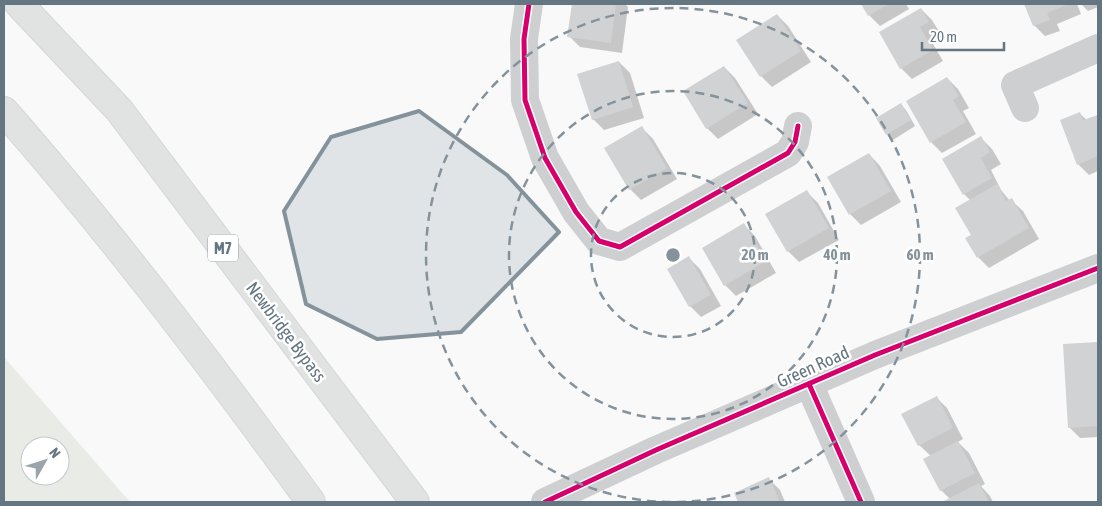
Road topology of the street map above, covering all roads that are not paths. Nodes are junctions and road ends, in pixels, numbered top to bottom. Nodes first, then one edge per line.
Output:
1 (20, 4) edge
2 (529, 4) edge
3 (1098, 48) edge
4 (1015, 86) dead end
5 (4, 112) edge
6 (798, 126) dead end
7 (1098, 268) edge
8 (809, 384) junction
9 (311, 502) edge
10 (415, 502) edge
11 (545, 502) edge
12 (861, 502) edge

1 - 10 highway, Newbridge Bypass / M7
2 - 6 street
3 - 4 street
5 - 9 highway
7 - 8 street, Green Road
8 - 11 street, Green Road
8 - 12 street

